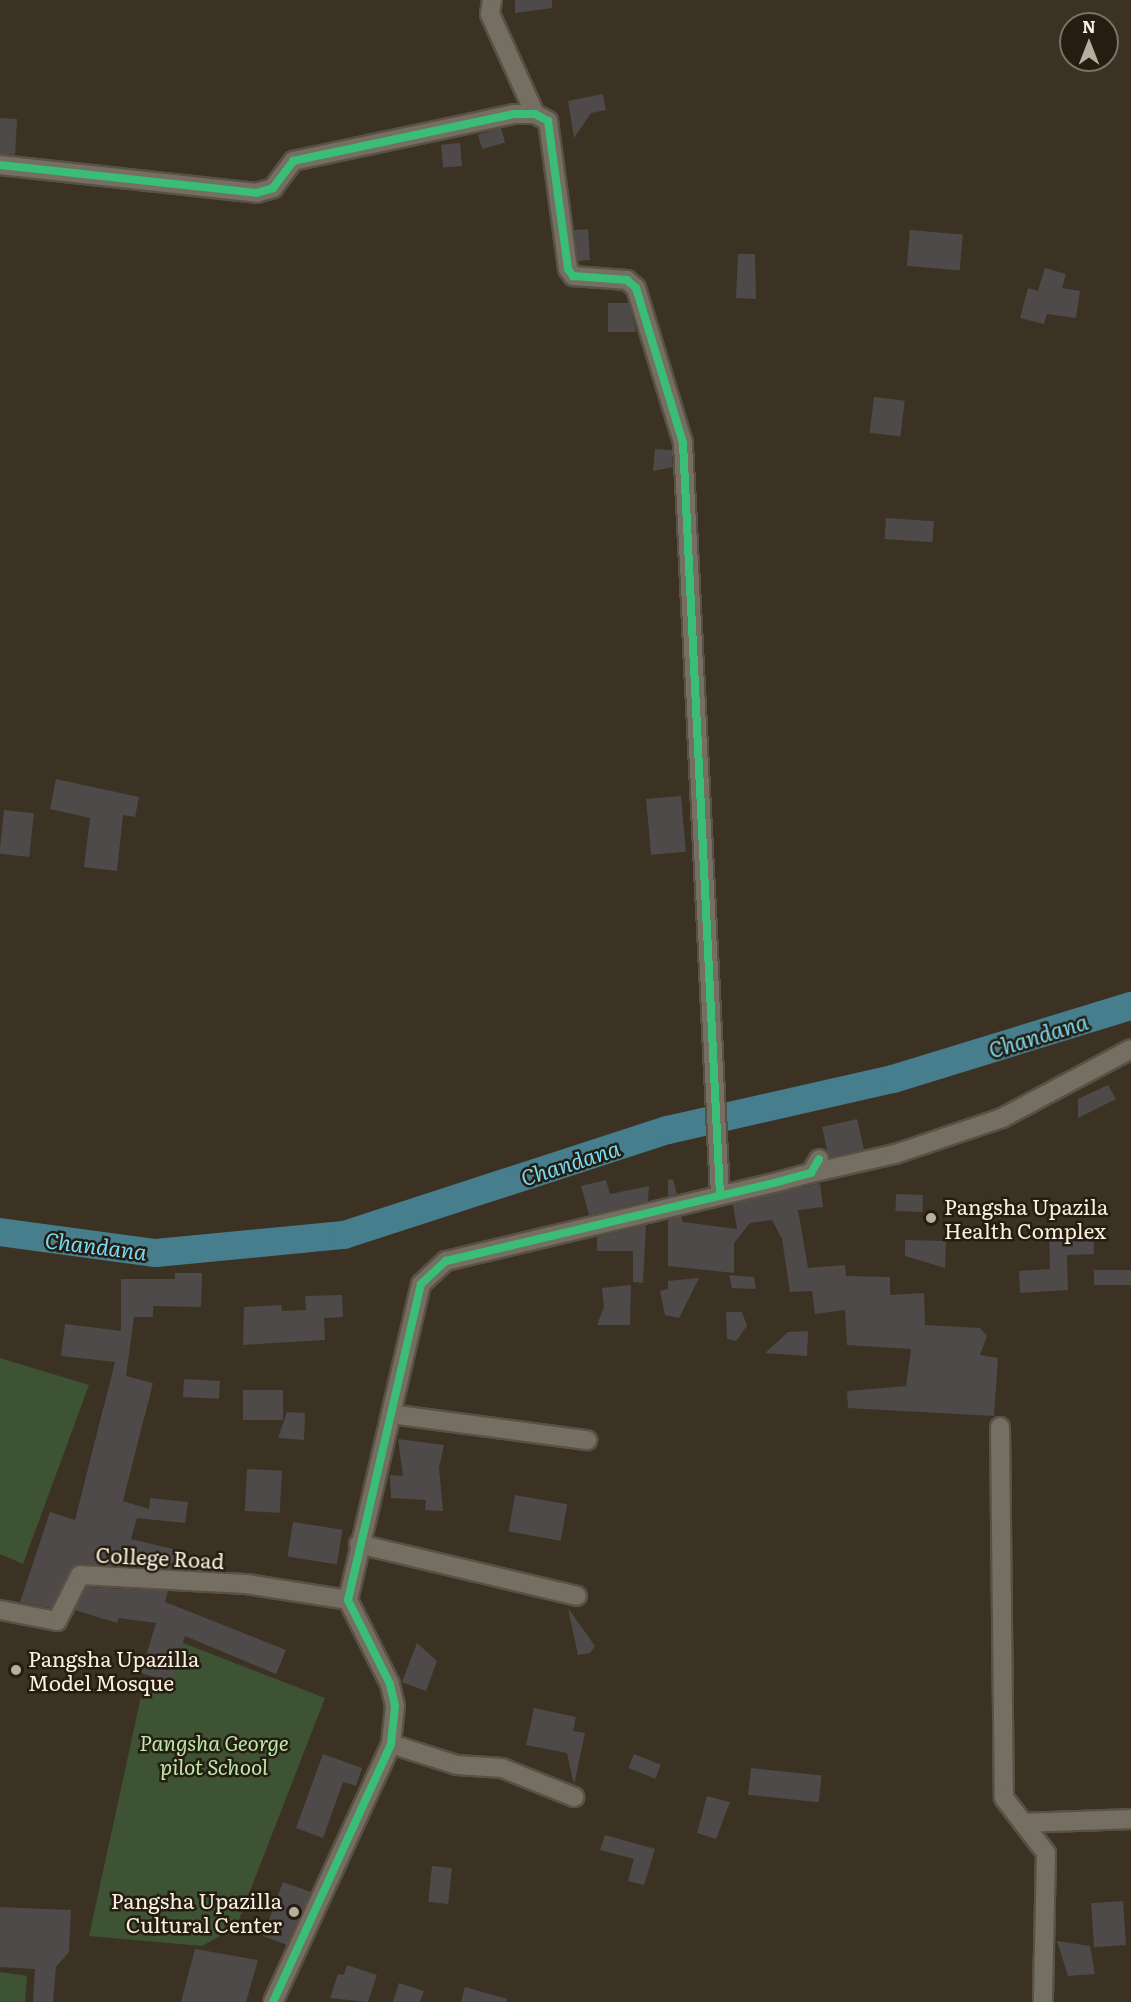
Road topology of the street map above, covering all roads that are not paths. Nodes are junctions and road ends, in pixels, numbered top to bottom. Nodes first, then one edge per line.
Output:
1 (492, 0) edge
2 (535, 114) junction
3 (0, 165) edge
4 (1131, 1049) edge
5 (720, 1185) junction
6 (391, 1414) junction
7 (1000, 1427) dead end
8 (587, 1440) dead end
9 (359, 1544) junction
10 (577, 1596) dead end
11 (348, 1600) junction
12 (0, 1610) edge
13 (391, 1744) junction
14 (574, 1797) dead end
15 (1131, 1819) edge
16 (1023, 1823) junction
17 (273, 2002) edge
18 (1043, 2002) edge

1 - 2 street
2 - 3 street
2 - 5 street
4 - 5 street
5 - 6 street
6 - 8 street
6 - 9 street
7 - 16 street
9 - 10 street
9 - 11 street
11 - 12 street, College Road
11 - 13 street
13 - 14 street
13 - 17 street
15 - 16 street
16 - 18 street

